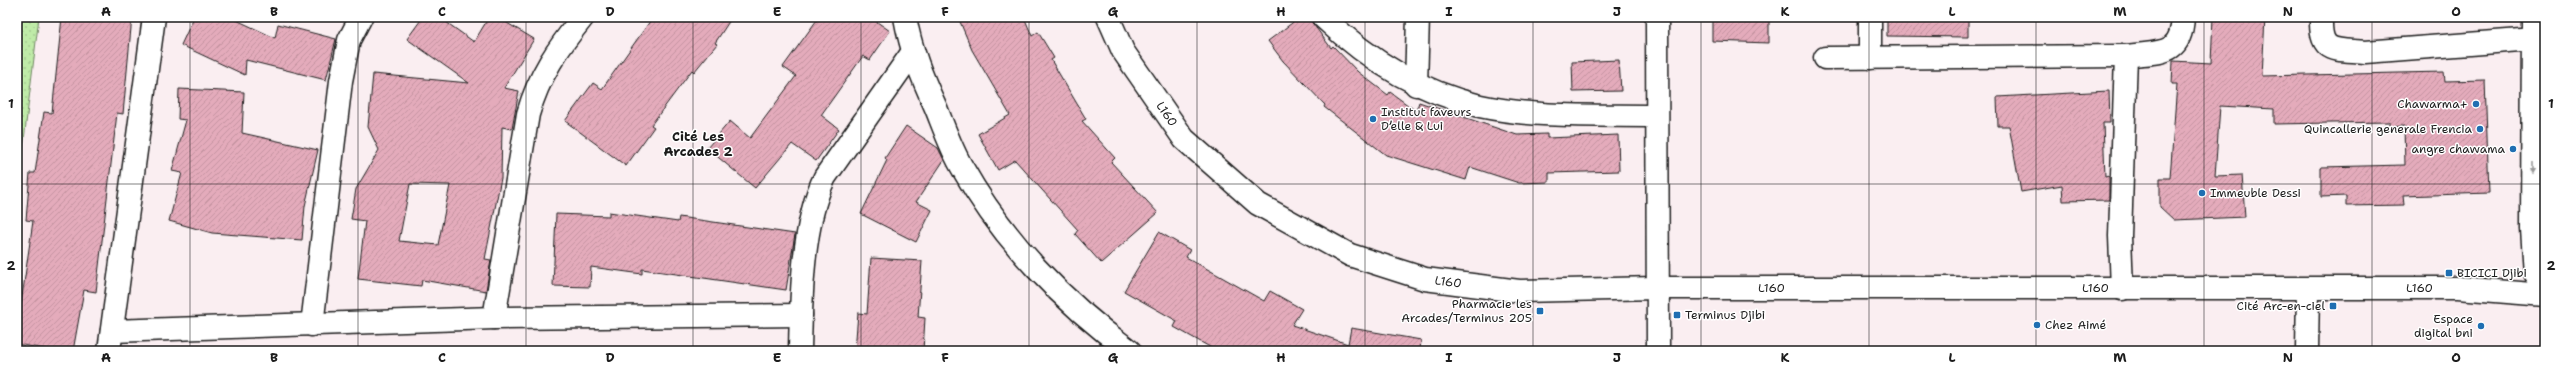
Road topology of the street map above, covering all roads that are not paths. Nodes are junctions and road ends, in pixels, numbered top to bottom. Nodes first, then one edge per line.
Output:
1 (154, 17) edge
2 (361, 17) edge
3 (583, 17) edge
4 (905, 17) edge
5 (1108, 17) edge
6 (1323, 17) edge
7 (1418, 17) edge
8 (1657, 17) edge
9 (1870, 17) edge
10 (2183, 17) edge
11 (2320, 17) edge
12 (2534, 17) edge
13 (2534, 39) junction
14 (912, 53) junction
15 (2126, 56) junction
16 (1826, 58) dead end
17 (1870, 58) junction
18 (1416, 85) junction
19 (1656, 116) junction
20 (1657, 288) junction
21 (2545, 288) edge
22 (2122, 289) junction
23 (2308, 289) junction
24 (2545, 295) edge
25 (800, 315) junction
26 (494, 318) junction
27 (312, 325) junction
28 (111, 341) edge
29 (800, 351) edge
30 (1130, 351) edge
31 (1658, 351) edge
32 (2307, 351) edge

1 - 28 street
2 - 27 street
3 - 26 street
4 - 14 street
5 - 20 street, L160
6 - 18 street
7 - 18 street
8 - 19 street
9 - 17 street
10 - 15 street
11 - 13 street
12 - 13 street
13 -> 21 street
14 - 25 street
14 - 30 street
15 - 17 street
15 - 22 street
16 - 17 street
18 - 19 street
19 - 20 street
20 - 22 street, L160
20 - 31 street
22 - 23 street, L160
23 - 24 street, L160
23 - 32 street
25 - 26 street
25 - 29 street
26 - 27 street
27 - 28 street

